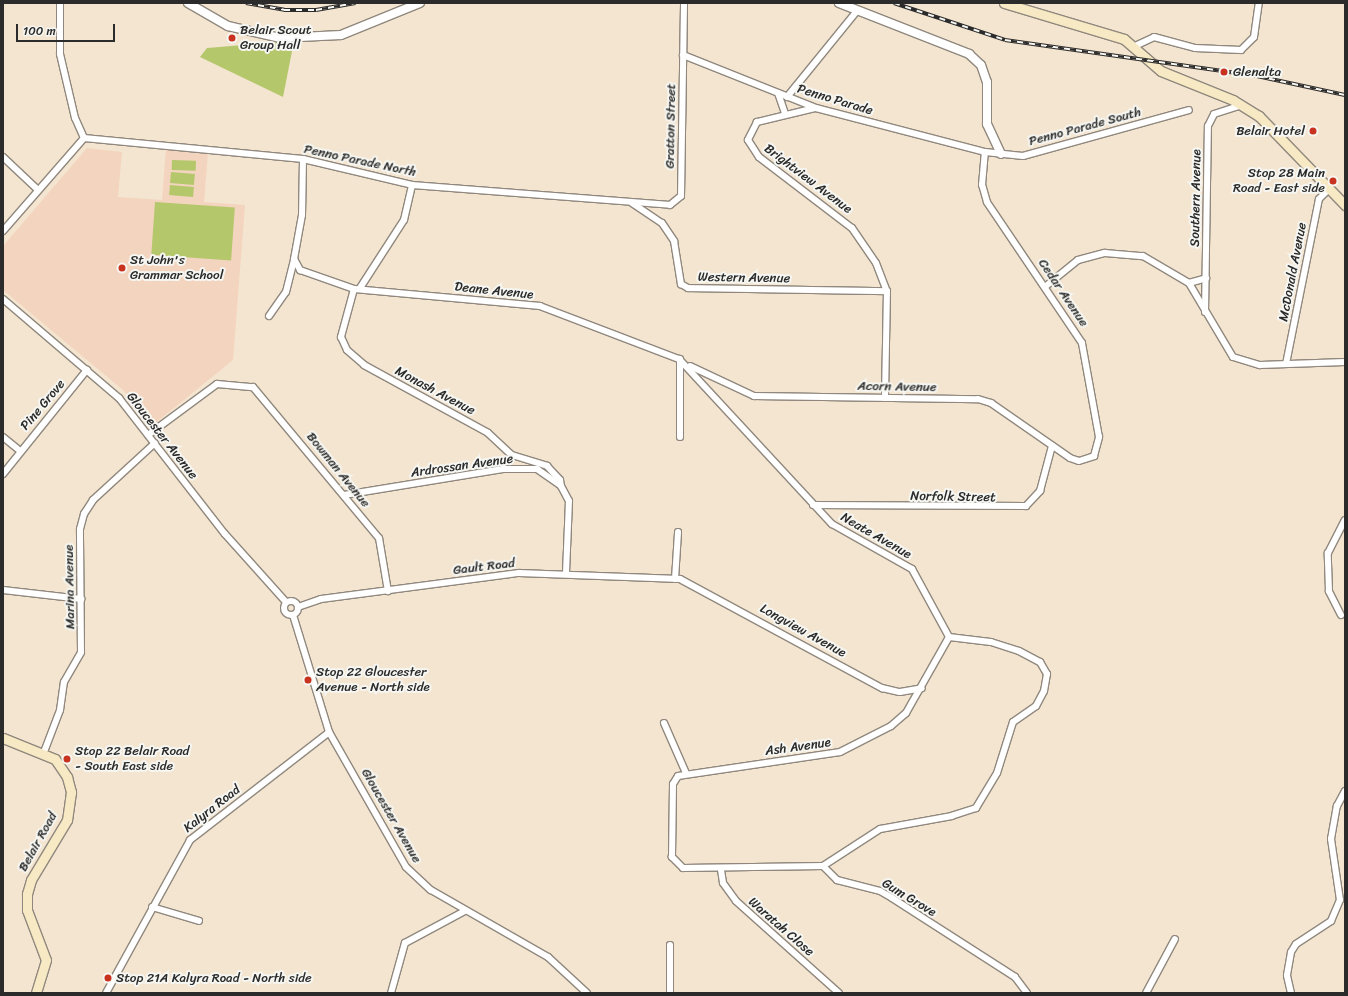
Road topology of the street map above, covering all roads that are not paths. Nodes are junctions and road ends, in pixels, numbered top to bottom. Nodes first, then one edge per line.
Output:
1 (60, 3) edge
2 (188, 3) edge
3 (420, 3) edge
4 (684, 3) edge
5 (839, 3) edge
6 (1004, 3) edge
7 (1259, 3) edge
8 (857, 11) junction
9 (1135, 46) junction
10 (683, 55) junction
11 (778, 93) junction
12 (787, 97) junction
13 (1241, 105) junction
14 (816, 108) junction
15 (1189, 110) dead end
16 (785, 114) junction
17 (84, 138) junction
18 (986, 152) junction
19 (1001, 154) junction
20 (3, 157) edge
21 (303, 159) junction
22 (412, 185) junction
23 (1329, 189) junction
24 (38, 190) junction
25 (631, 202) junction
26 (1345, 205) edge
27 (3, 231) edge
28 (294, 259) junction
29 (1206, 278) junction
30 (1189, 283) junction
31 (1046, 286) junction
32 (360, 288) junction
33 (354, 289) junction
34 (887, 291) junction
35 (3, 299) edge
36 (1205, 312) junction
37 (269, 316) dead end
38 (680, 359) junction
39 (1345, 362) edge
40 (686, 364) junction
41 (1286, 364) junction
42 (87, 370) junction
43 (885, 398) junction
44 (148, 435) junction
45 (3, 437) edge
46 (680, 437) dead end
47 (155, 443) junction
48 (1052, 446) junction
49 (19, 450) junction
50 (1094, 456) joint
51 (3, 474) edge
52 (561, 486) junction
53 (344, 494) junction
54 (813, 505) junction
55 (1345, 520) edge
56 (678, 532) dead end
57 (566, 574) junction
58 (675, 579) junction
59 (3, 590) edge
60 (388, 591) junction
61 (81, 599) junction
62 (286, 602) junction
63 (298, 607) junction
64 (293, 615) junction
65 (1341, 615) dead end
66 (950, 637) junction
67 (922, 688) junction
68 (664, 723) dead end
69 (329, 732) junction
70 (3, 738) edge
71 (44, 752) junction
72 (686, 772) junction
73 (1345, 791) edge
74 (822, 866) junction
75 (721, 870) junction
76 (152, 907) junction
77 (465, 911) junction
78 (199, 921) dead end
79 (1175, 939) dead end
80 (670, 945) dead end
81 (36, 993) edge
82 (106, 993) edge
83 (391, 993) edge
84 (587, 993) edge
85 (670, 993) edge
86 (839, 993) edge
87 (1027, 993) edge
88 (1146, 993) edge
89 (1291, 993) edge

1 - 17 street
2 - 3 street
4 - 10 street, Gratton Street
5 - 8 street
6 - 9 main road
7 - 9 street
8 - 12 street
8 - 19 street
9 - 13 main road
10 - 11 street, Penno Parade
10 - 25 street, Gratton Street
11 - 12 street, Penno Parade
11 - 16 street
12 - 14 street, Penno Parade
13 - 23 main road
13 - 29 street, Southern Avenue
14 - 16 street, Brightview Avenue
14 - 18 street, Penno Parade
15 - 19 street, Penno Parade South
16 - 34 street, Brightview Avenue
17 - 21 street, Penno Parade North
17 - 24 street
18 - 19 street, Penno Parade South
18 - 31 street, Cedar Avenue
20 - 24 street
21 - 22 street, Penno Parade North
21 - 28 street
22 - 25 street, Penno Parade North
22 - 32 street
23 - 26 main road
23 - 41 street, McDonald Avenue
24 - 27 street
25 - 34 street, Western Avenue
28 - 33 street, Deane Avenue
28 - 37 street
29 - 30 street
29 - 36 street, Southern Avenue
30 - 31 street
30 - 36 street
31 - 50 street, Cedar Avenue
32 - 33 street, Deane Avenue
32 - 38 street, Deane Avenue
33 - 52 street, Monash Avenue
34 - 43 street, Brightview Avenue
35 - 42 street, Gloucester Avenue
36 - 41 street
38 - 40 street, Neate Avenue
38 - 46 street
39 - 41 street
40 - 43 street, Acorn Avenue
40 - 54 street, Neate Avenue
42 - 44 street, Gloucester Avenue
42 - 49 street, Pine Grove
43 - 48 street, Acorn Avenue
44 - 47 street, Gloucester Avenue
44 - 53 street, Bowman Avenue
45 - 49 street
47 - 61 street, Marina Avenue
47 - 62 street, Gloucester Avenue
48 - 50 street, Acorn Avenue
48 - 54 street, Norfolk Street
49 - 51 street, Pine Grove
52 - 53 street, Ardrossan Avenue
52 - 57 street
53 - 60 street, Bowman Avenue
54 - 66 street, Neate Avenue
55 - 65 street
56 - 58 street
57 - 58 street, Gault Road
57 - 60 street, Gault Road
58 - 67 street, Longview Avenue
59 - 61 street
60 - 63 street, Gault Road
61 - 71 street, Marina Avenue
62 - 63 street
62 - 64 street, Gloucester Avenue
63 - 64 street
64 - 69 street, Gloucester Avenue
66 - 67 street, Ash Avenue
66 - 74 street
67 - 72 street, Ash Avenue
68 - 72 street
69 - 76 street, Kalyra Road
69 - 77 street, Gloucester Avenue
70 - 71 main road, Belair Road
71 - 81 main road, Belair Road
72 - 75 street
73 - 89 street
74 - 75 street
74 - 87 street, Gum Grove
75 - 86 street, Waratah Close
76 - 78 street
76 - 82 street, Kalyra Road
77 - 83 street
77 - 84 street, Gloucester Avenue
79 - 88 street
80 - 85 street

